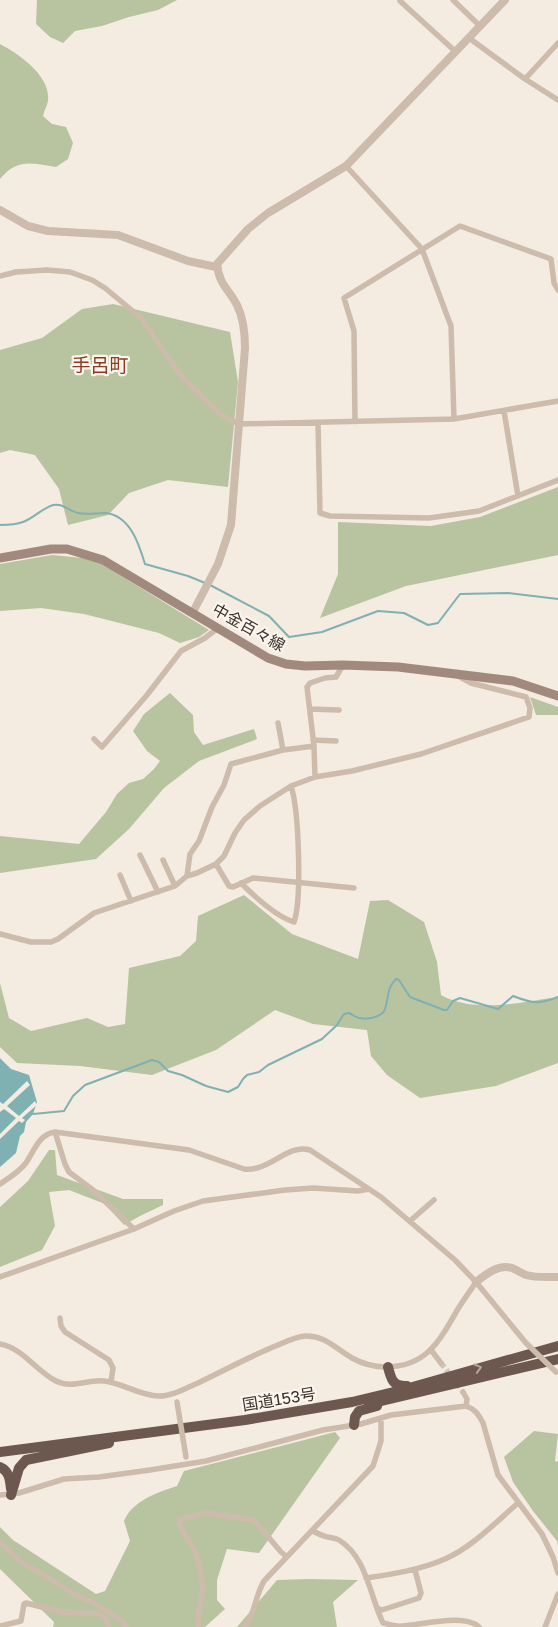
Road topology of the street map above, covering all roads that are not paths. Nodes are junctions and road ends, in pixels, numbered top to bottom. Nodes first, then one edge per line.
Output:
1 (401, 0) edge
2 (453, 0) edge
3 (505, 0) edge
4 (480, 26) junction
5 (469, 38) junction
6 (558, 43) edge
7 (551, 51) junction
8 (456, 52) junction
9 (558, 55) edge
10 (525, 79) junction
11 (558, 100) edge
12 (346, 166) junction
13 (0, 210) edge
14 (422, 249) junction
15 (217, 264) junction
16 (0, 276) edge
17 (558, 290) edge
18 (558, 401) edge
19 (504, 411) junction
20 (454, 419) junction
21 (355, 422) junction
22 (318, 423) junction
23 (240, 424) junction
24 (558, 480) edge
25 (518, 496) junction
26 (0, 558) edge
27 (193, 612) junction
28 (218, 628) junction
29 (343, 665) junction
30 (454, 674) junction
31 (556, 694) edge
32 (310, 709) junction
33 (339, 710) dead end
34 (278, 724) dead end
35 (94, 739) dead end
36 (336, 741) dead end
37 (314, 743) junction
38 (283, 750) junction
39 (315, 777) junction
40 (291, 786) junction
41 (140, 855) dead end
42 (163, 860) dead end
43 (216, 864) junction
44 (120, 875) dead end
45 (187, 876) junction
46 (241, 883) junction
47 (298, 883) junction
48 (175, 886) junction
49 (354, 888) dead end
50 (158, 892) junction
51 (131, 900) junction
52 (0, 934) edge
53 (55, 1132) junction
54 (0, 1184) edge
55 (369, 1189) junction
56 (434, 1200) dead end
57 (410, 1220) junction
58 (134, 1229) junction
59 (0, 1277) edge
60 (558, 1277) edge
61 (476, 1282) junction
62 (60, 1318) dead end
63 (0, 1344) edge
64 (558, 1346) edge
65 (431, 1350) junction
66 (558, 1358) edge
67 (441, 1363) tunnel mouth
68 (388, 1367) junction
69 (557, 1374) edge
70 (447, 1377) junction
71 (111, 1382) junction
72 (463, 1392) tunnel mouth
73 (176, 1393) junction
74 (394, 1399) junction
75 (352, 1402) junction
76 (466, 1406) junction
77 (381, 1419) junction
78 (354, 1425) junction
79 (109, 1443) junction
80 (0, 1452) edge
81 (0, 1459) edge
82 (187, 1464) junction
83 (0, 1467) edge
84 (0, 1495) edge
85 (11, 1495) junction
86 (518, 1504) junction
87 (313, 1531) junction
88 (0, 1542) edge
89 (287, 1557) junction
90 (414, 1570) junction
91 (558, 1573) edge
92 (366, 1578) junction
93 (558, 1594) edge
94 (376, 1608) junction
95 (0, 1626) edge
96 (109, 1627) edge
97 (126, 1627) edge
98 (199, 1627) edge
99 (245, 1627) edge
100 (479, 1627) edge
101 (545, 1627) edge

1 - 8 street
2 - 4 street
3 - 4 street
4 - 5 street
5 - 8 street
5 - 10 street
6 - 7 street
7 - 9 street
7 - 10 street
8 - 12 street
10 - 11 street
12 - 14 street
12 - 15 street
13 - 15 street
14 - 17 street
14 - 20 street
14 - 21 street
15 - 23 street
16 - 23 street
18 - 19 street
19 - 20 street
19 - 25 street
20 - 21 street
21 - 22 street
22 - 23 street
22 - 25 street
23 - 27 street
24 - 25 street
26 - 27 main road, 中金百々線
27 - 28 main road, 中金百々線
28 - 29 main road, 中金百々線
28 - 35 street
29 - 30 main road, 中金百々線
29 - 32 street
30 - 31 main road, 中金百々線
30 - 39 street
32 - 33 street
32 - 37 street
34 - 38 street
36 - 37 street
37 - 38 street
37 - 39 street
38 - 45 street
39 - 40 street
40 - 43 street
40 - 47 street
41 - 50 street
42 - 48 street
43 - 45 street
43 - 46 street
44 - 51 street
45 - 48 street
46 - 47 street
46 - 47 street
47 - 49 street
48 - 50 street
50 - 51 street
51 - 52 street
53 - 54 street
53 - 55 street
53 - 58 street
55 - 57 street
55 - 58 street
56 - 57 street
57 - 61 street
58 - 59 street
60 - 61 street
61 - 65 street
61 - 69 street, bridge
62 - 71 street
63 - 71 street
70 -> 64 highway, 国道153号
65 - 67 street
65 - 68 street
66 - 74 highway, 国道153号
68 - 70 highway
68 - 73 street
68 - 75 highway
70 - 75 highway, 国道153号
71 - 73 street
72 - 76 street
73 - 82 street, bridge
74 - 78 highway
74 - 79 highway, 国道153号
75 - 80 highway, 国道153号
76 - 77 street
76 - 86 street
77 - 78 street
77 - 87 street
78 - 82 street
79 - 81 highway, 国道153号
79 - 85 highway
82 - 85 street
83 - 85 highway
84 - 85 street
86 - 90 street
86 - 91 street
87 - 89 street
87 - 92 street
88 - 97 street
89 - 98 street
89 - 99 street
90 - 92 street
90 - 94 street
92 - 94 street
93 - 101 street
94 - 100 street
95 - 96 street

